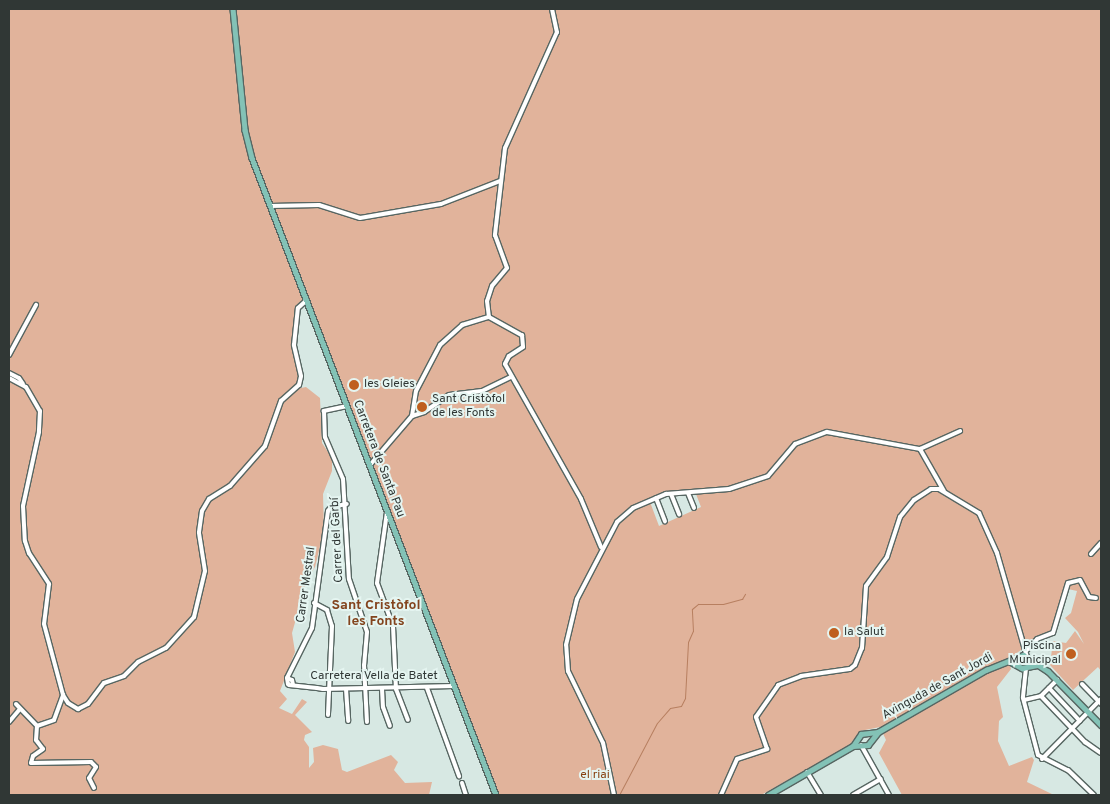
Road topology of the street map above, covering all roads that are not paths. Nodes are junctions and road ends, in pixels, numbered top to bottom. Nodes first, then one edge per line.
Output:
1 (232, 9) edge
2 (552, 9) edge
3 (500, 181) junction
4 (270, 206) junction
5 (306, 300) junction
6 (36, 305) dead end
7 (489, 317) junction
8 (9, 356) edge
9 (9, 374) edge
10 (511, 377) junction
11 (9, 378) edge
12 (23, 384) junction
13 (347, 406) junction
14 (412, 416) junction
15 (960, 431) dead end
16 (920, 449) junction
17 (370, 465) junction
18 (688, 493) junction
19 (946, 493) junction
20 (671, 494) junction
21 (656, 498) junction
22 (346, 504) junction
23 (694, 508) dead end
24 (387, 512) junction
25 (679, 514) dead end
26 (666, 521) dead end
27 (1101, 543) edge
28 (601, 549) junction
29 (1091, 554) dead end
30 (1096, 598) dead end
31 (314, 603) junction
32 (1024, 644) junction
33 (1031, 644) junction
34 (1028, 656) junction
35 (1019, 657) junction
36 (1008, 662) junction
37 (1017, 664) junction
38 (1037, 665) junction
39 (1027, 667) junction
40 (287, 678) joint
41 (1058, 680) junction
42 (1082, 684) dead end
43 (454, 686) junction
44 (427, 688) junction
45 (1049, 688) junction
46 (327, 689) junction
47 (346, 689) junction
48 (364, 689) junction
49 (382, 689) junction
50 (396, 689) junction
51 (63, 695) junction
52 (1041, 696) junction
53 (1024, 700) junction
54 (1100, 702) edge
55 (16, 704) dead end
56 (20, 709) junction
57 (1088, 713) junction
58 (328, 715) dead end
59 (408, 720) dead end
60 (348, 721) dead end
61 (1080, 721) junction
62 (9, 722) edge
63 (367, 722) dead end
64 (37, 726) junction
65 (390, 726) dead end
66 (1101, 726) edge
67 (1073, 728) junction
68 (878, 732) junction
69 (868, 734) junction
70 (870, 742) junction
71 (860, 743) junction
72 (1101, 752) edge
73 (868, 757) junction
74 (1042, 759) junction
75 (807, 772) junction
76 (459, 776) dead end
77 (881, 779) junction
78 (462, 783) dead end
79 (94, 788) dead end
80 (860, 794) edge
81 (466, 795) edge
82 (496, 795) edge
83 (614, 795) edge
84 (721, 795) edge
85 (768, 795) edge
86 (821, 795) edge
87 (853, 795) edge
88 (889, 795) edge
89 (1094, 795) edge

1 - 4 main road, Carretera de Santa Pau
2 - 3 street
3 - 4 street
3 - 7 street
4 - 5 main road, Carretera de Santa Pau
5 - 13 main road, Carretera de Santa Pau
5 - 51 street
6 - 8 street
7 - 10 street
7 - 14 street
9 - 12 street
10 - 14 street
10 - 28 street
11 - 12 street
12 - 51 street
13 - 17 main road, Carretera de Santa Pau
13 - 22 street, Carrer del Garbí
14 - 17 street
15 - 16 street
16 - 18 street
16 - 19 street
17 - 24 main road, Carretera de Santa Pau
18 - 20 street
18 - 23 street
19 - 32 street
19 - 84 street
20 - 21 street
20 - 25 street
21 - 26 street
21 - 28 street
22 - 31 street, Carrer Mestral
22 - 48 street, Carrer del Garbí
24 - 43 main road, Carretera de Santa Pau
24 - 50 street
27 - 29 street
28 - 83 street
30 - 33 street
31 - 40 street, Carrer Mestral
31 - 46 street
32 - 33 street
32 - 34 street
32 - 35 street
33 - 34 street
34 - 35 main road
34 - 38 main road
34 - 39 main road
35 - 36 main road, Avinguda de Sant Jordi
35 - 37 main road
36 - 37 main road, Avinguda de Sant Jordi
36 - 68 main road, Avinguda de Sant Jordi
37 - 39 main road, Avinguda de Sant Jordi
38 - 39 main road
38 - 41 main road
39 - 53 street
40 - 46 street, Carretera Vella de Batet
41 - 45 street
41 - 57 main road
42 - 54 street
43 - 44 street, Carretera Vella de Batet
43 - 82 main road, Carretera de Santa Pau
44 - 50 street, Carretera Vella de Batet
44 - 76 street
45 - 52 street
45 - 61 street
46 - 47 street, Carretera Vella de Batet
46 - 58 street
47 - 48 street, Carretera Vella de Batet
47 - 60 street
48 - 49 street, Carretera Vella de Batet
48 - 63 street, Carrer del Garbí
49 - 50 street, Carretera Vella de Batet
49 - 65 street
50 - 59 street
51 - 64 street
52 - 53 street
52 - 67 street
53 - 74 street
54 - 57 street
55 - 56 street
56 - 62 street
56 - 64 street
57 - 61 street
57 - 66 main road
61 - 67 street
64 - 79 street
67 - 72 street
67 - 74 street
68 - 69 main road, Avinguda de Sant Jordi
68 - 70 main road, Avinguda de Sant Jordi
69 - 70 main road
69 - 71 main road, Avinguda de Sant Jordi
70 - 71 main road
70 - 73 street
71 - 73 street
71 - 75 main road
73 - 77 street
74 - 89 street
75 - 85 main road
75 - 86 street
77 - 80 street
77 - 88 street
78 - 81 street
80 - 87 street

